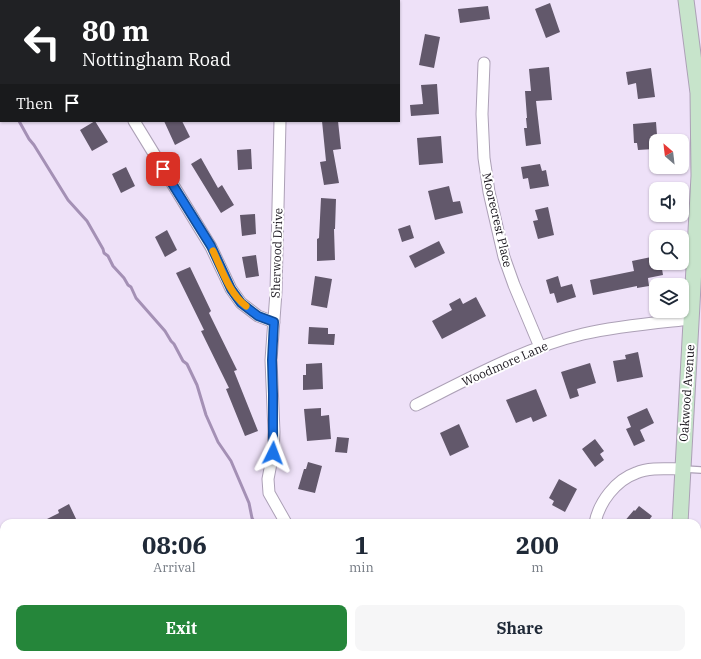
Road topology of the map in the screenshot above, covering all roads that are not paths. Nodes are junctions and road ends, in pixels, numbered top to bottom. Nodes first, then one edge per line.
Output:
1 (686, 0) edge
2 (484, 63) dead end
3 (135, 122) edge
4 (280, 122) edge
5 (694, 320) junction
6 (274, 322) junction
7 (540, 347) junction
8 (416, 405) dead end
9 (682, 469) junction
10 (701, 470) edge
11 (284, 519) edge
12 (596, 519) edge
13 (680, 519) edge

1 - 5 street, Oakwood Avenue
2 - 7 street, Moorecrest Place
3 - 6 street
4 - 6 street, Sherwood Drive
5 - 7 street, Woodmore Lane
5 - 9 street, Oakwood Avenue
6 - 11 street, Sherwood Drive
7 - 8 street, Woodmore Lane
9 - 10 lane
9 - 12 street
9 - 13 street, Oakwood Avenue

